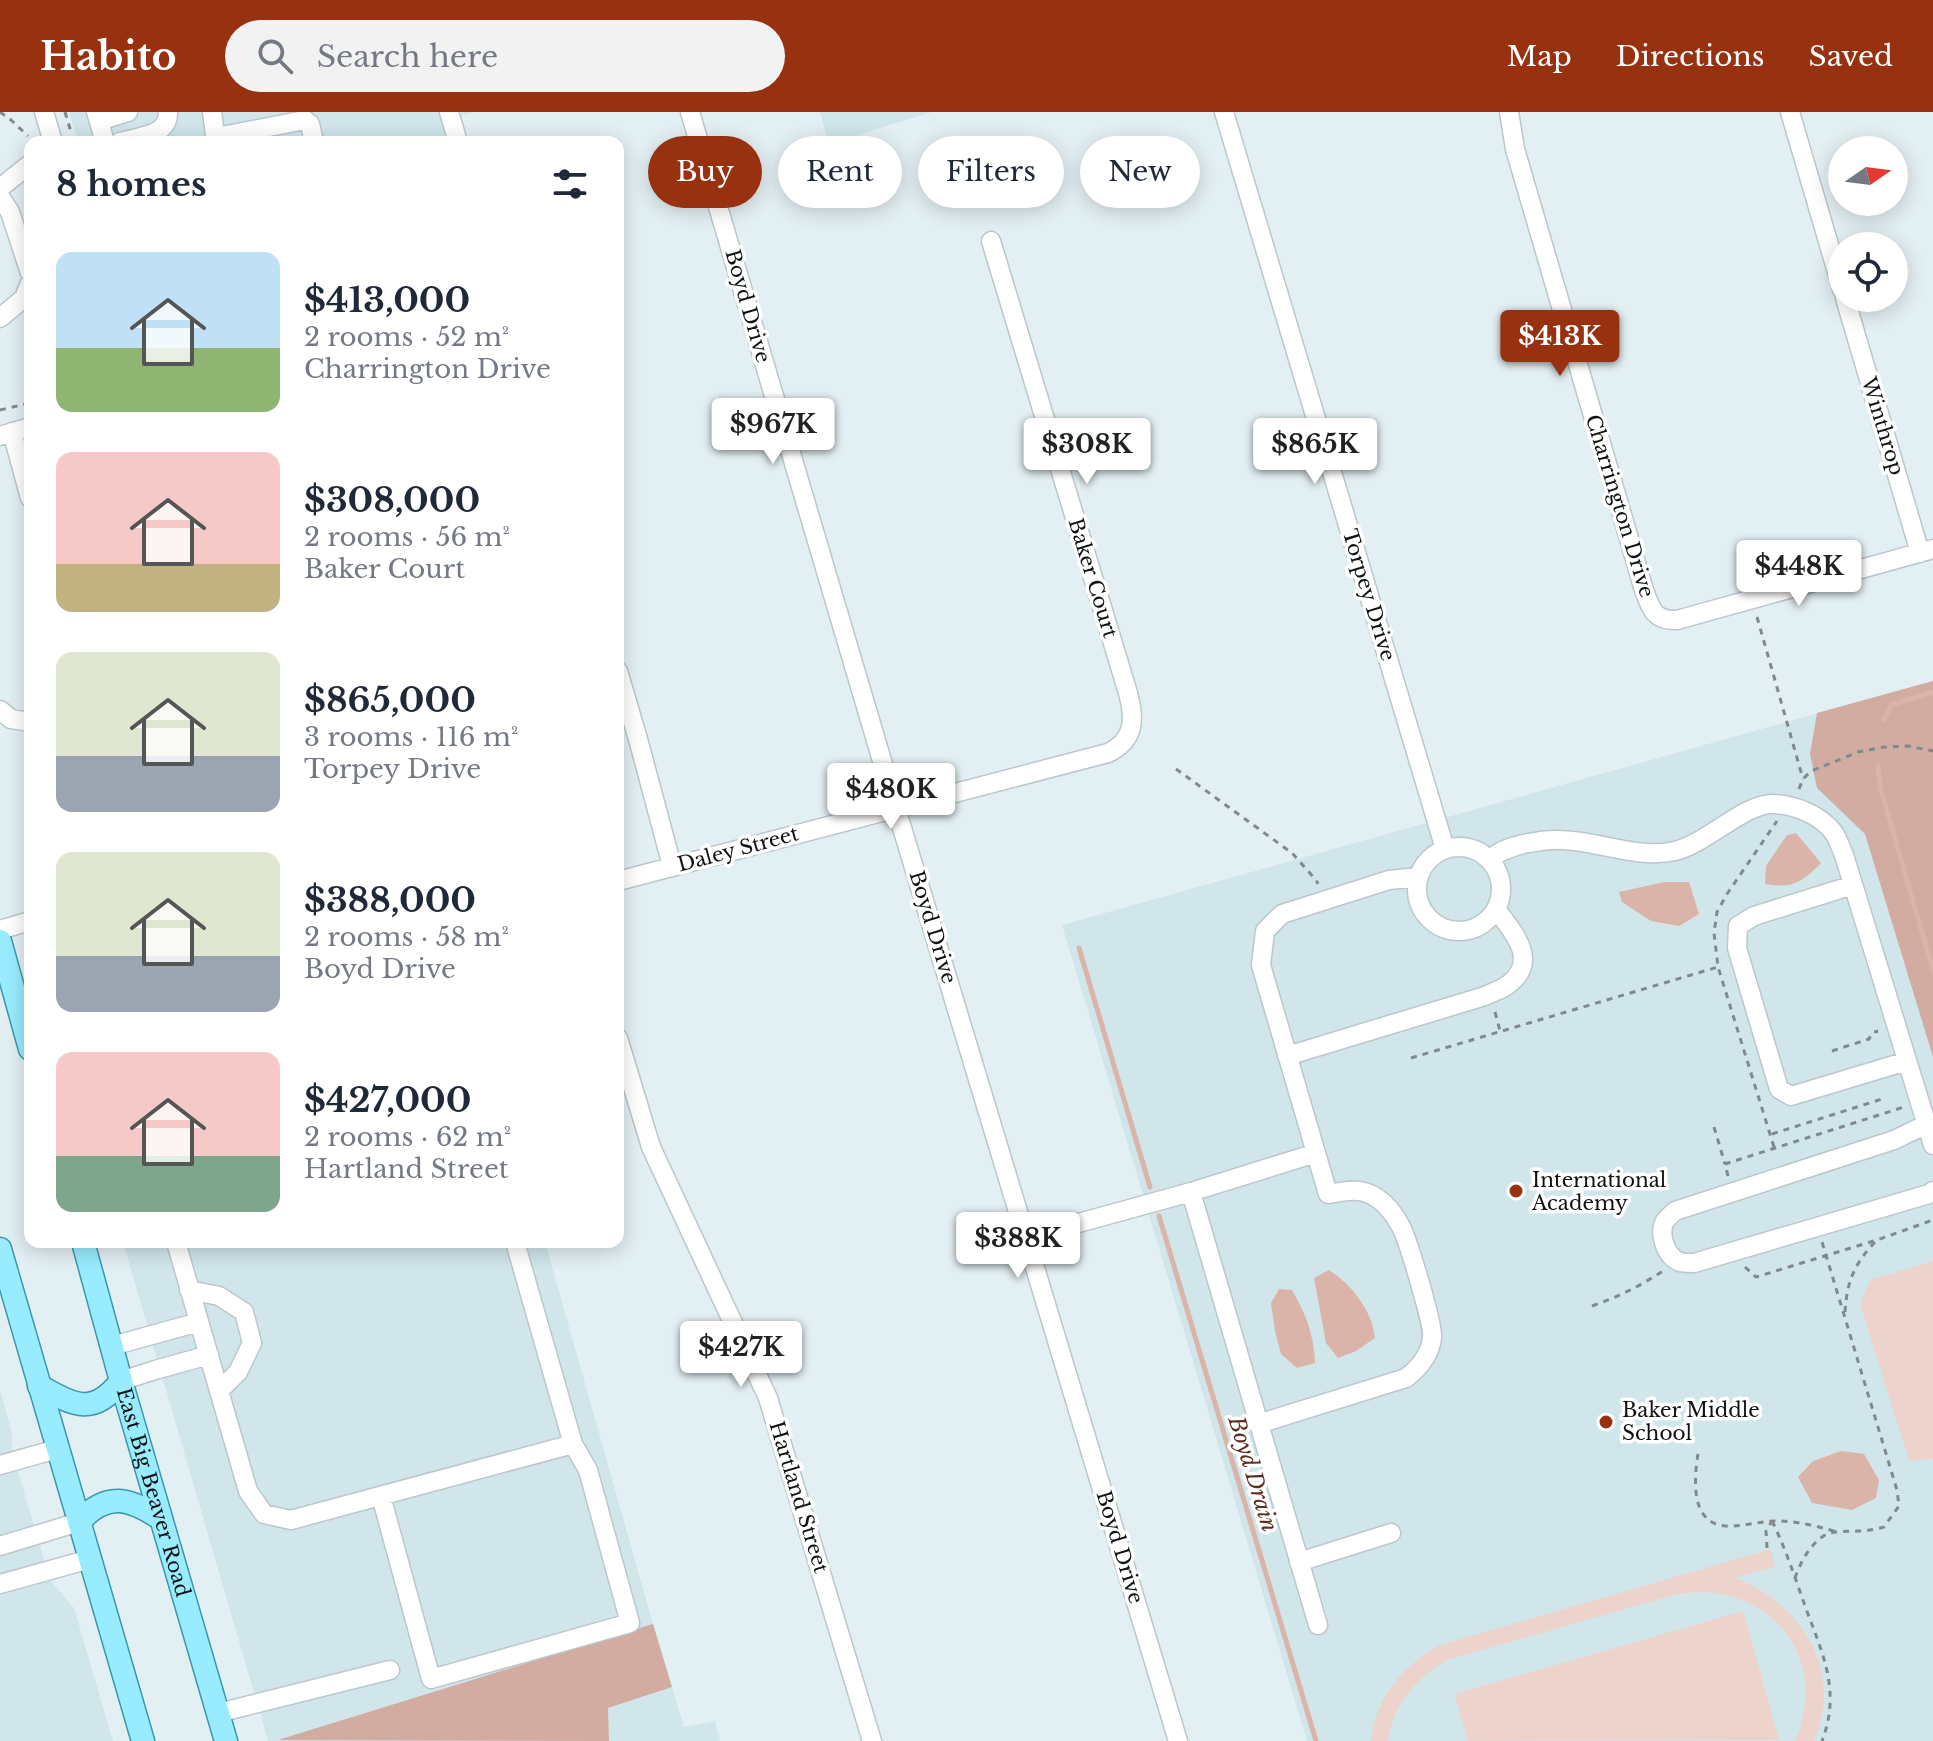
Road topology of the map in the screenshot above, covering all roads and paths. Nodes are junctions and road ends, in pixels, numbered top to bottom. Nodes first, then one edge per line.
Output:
1 (0, 112) edge
2 (44, 112) edge
3 (65, 112) edge
4 (128, 112) edge
5 (168, 112) edge
6 (212, 112) edge
7 (449, 112) edge
8 (690, 112) edge
9 (1224, 112) edge
10 (1509, 112) edge
11 (1790, 112) edge
12 (98, 116) edge
13 (71, 132) dead end
14 (28, 136) dead end
15 (51, 136) edge
16 (103, 136) edge
17 (141, 136) edge
18 (215, 136) edge
19 (234, 136) edge
20 (313, 136) edge
21 (452, 136) edge
22 (24, 169) edge
23 (0, 188) edge
24 (0, 196) edge
25 (991, 241) dead end
26 (1828, 241) edge
27 (24, 255) edge
28 (24, 298) edge
29 (1850, 312) edge
30 (0, 318) edge
31 (24, 404) edge
32 (0, 410) edge
33 (14, 432) edge
34 (24, 473) edge
35 (1927, 551) edge
36 (1756, 610) dead end
37 (624, 691) edge
38 (0, 710) edge
39 (24, 721) edge
40 (1129, 732) joint
41 (1933, 751) edge
42 (1176, 769) dead end
43 (896, 808) junction
44 (1445, 849) junction
45 (1489, 860) junction
46 (672, 866) junction
47 (1418, 877) junction
48 (624, 879) edge
49 (1853, 885) junction
50 (1323, 900) junction
51 (1496, 909) junction
52 (24, 923) edge
53 (0, 930) edge
54 (0, 941) edge
55 (1718, 967) dead end
56 (24, 1027) edge
57 (1885, 1029) dead end
58 (1832, 1051) dead end
59 (1287, 1056) junction
60 (624, 1058) edge
61 (1411, 1058) dead end
62 (1907, 1061) junction
63 (1882, 1099) dead end
64 (1908, 1106) dead end
65 (1927, 1124) junction
66 (1714, 1127) dead end
67 (1770, 1135) dead end
68 (1933, 1145) edge
69 (1316, 1153) junction
70 (1725, 1164) junction
71 (1729, 1180) dead end
72 (1933, 1191) edge
73 (1191, 1192) junction
74 (1933, 1220) edge
75 (1817, 1227) junction
76 (1877, 1240) junction
77 (1028, 1241) junction
78 (85, 1248) edge
79 (178, 1248) edge
80 (517, 1248) edge
81 (0, 1249) edge
82 (1826, 1255) junction
83 (1742, 1264) dead end
84 (1671, 1274) dead end
85 (189, 1290) junction
86 (1592, 1306) dead end
87 (1844, 1315) junction
88 (199, 1322) junction
89 (112, 1346) junction
90 (209, 1355) junction
91 (121, 1381) junction
92 (39, 1386) junction
93 (219, 1391) junction
94 (1258, 1424) junction
95 (573, 1444) junction
96 (57, 1449) junction
97 (1698, 1454) dead end
98 (0, 1465) edge
99 (381, 1496) junction
100 (161, 1519) junction
101 (1772, 1521) junction
102 (79, 1522) junction
103 (1837, 1532) junction
104 (1391, 1533) dead end
105 (0, 1546) edge
106 (1767, 1548) dead end
107 (90, 1559) junction
108 (1299, 1562) junction
109 (1795, 1578) junction
110 (0, 1584) edge
111 (1318, 1625) dead end
112 (390, 1670) dead end
113 (218, 1713) junction
114 (143, 1741) edge
115 (226, 1741) edge
116 (872, 1741) edge
117 (1178, 1741) edge
118 (1822, 1741) edge

1 - 14 path
2 - 15 street
3 - 13 path
4 - 12 street
5 - 17 street
6 - 18 street
7 - 21 street
8 - 43 street, Boyd Drive
9 - 44 street, Torpey Drive
10 - 35 street, Charrington Drive
11 - 26 street
12 - 16 street
19 - 20 street
22 - 23 street
24 - 27 street
25 - 40 street, Baker Court
28 - 30 street
29 - 35 street, Winthrop
31 - 32 path
33 - 34 street
36 - 41 path
37 - 46 street
38 - 39 street
40 - 43 street, Daley Street
42 - 50 path
43 - 46 street, Daley Street
43 - 77 street, Boyd Drive
44 - 45 street
44 - 47 street
45 - 49 street
45 - 51 street
46 - 48 street, Daley Street
47 - 50 street
47 - 51 street
49 - 62 street
49 - 62 street
50 - 59 street
51 - 59 street
52 - 53 street
54 - 56 main road
55 - 61 path
57 - 58 path
59 - 69 street
60 - 116 street, Hartland Street
62 - 65 street
63 - 67 path
64 - 70 path
65 - 68 street
65 - 75 street
66 - 70 path
69 - 73 street
69 - 94 street
70 - 71 path
72 - 75 street
73 - 77 street
73 - 94 street
74 - 76 path
75 - 82 path
76 - 82 path
76 - 87 path
77 - 117 street, Boyd Drive
78 - 89 main road, East Big Beaver Road
79 - 85 street
80 - 95 street
81 - 92 main road
82 - 83 path
82 - 87 path
84 - 86 path
85 - 88 street
85 - 93 street
87 - 103 path
88 - 89 street
88 - 90 street
89 - 91 main road, East Big Beaver Road
90 - 91 street
90 - 93 street
91 - 92 main road
91 - 100 main road, East Big Beaver Road
92 - 96 main road
93 - 99 street
94 - 108 street
95 - 99 street
95 - 99 street
96 - 98 street
96 - 102 main road
97 - 101 path
100 - 102 main road
100 - 113 main road, East Big Beaver Road
101 - 103 path
101 - 106 path
101 - 109 path
102 - 105 street
102 - 107 main road
103 - 109 path
104 - 108 street
107 - 110 street
107 - 114 main road
108 - 111 street
109 - 118 path
112 - 113 street
113 - 115 main road, East Big Beaver Road

